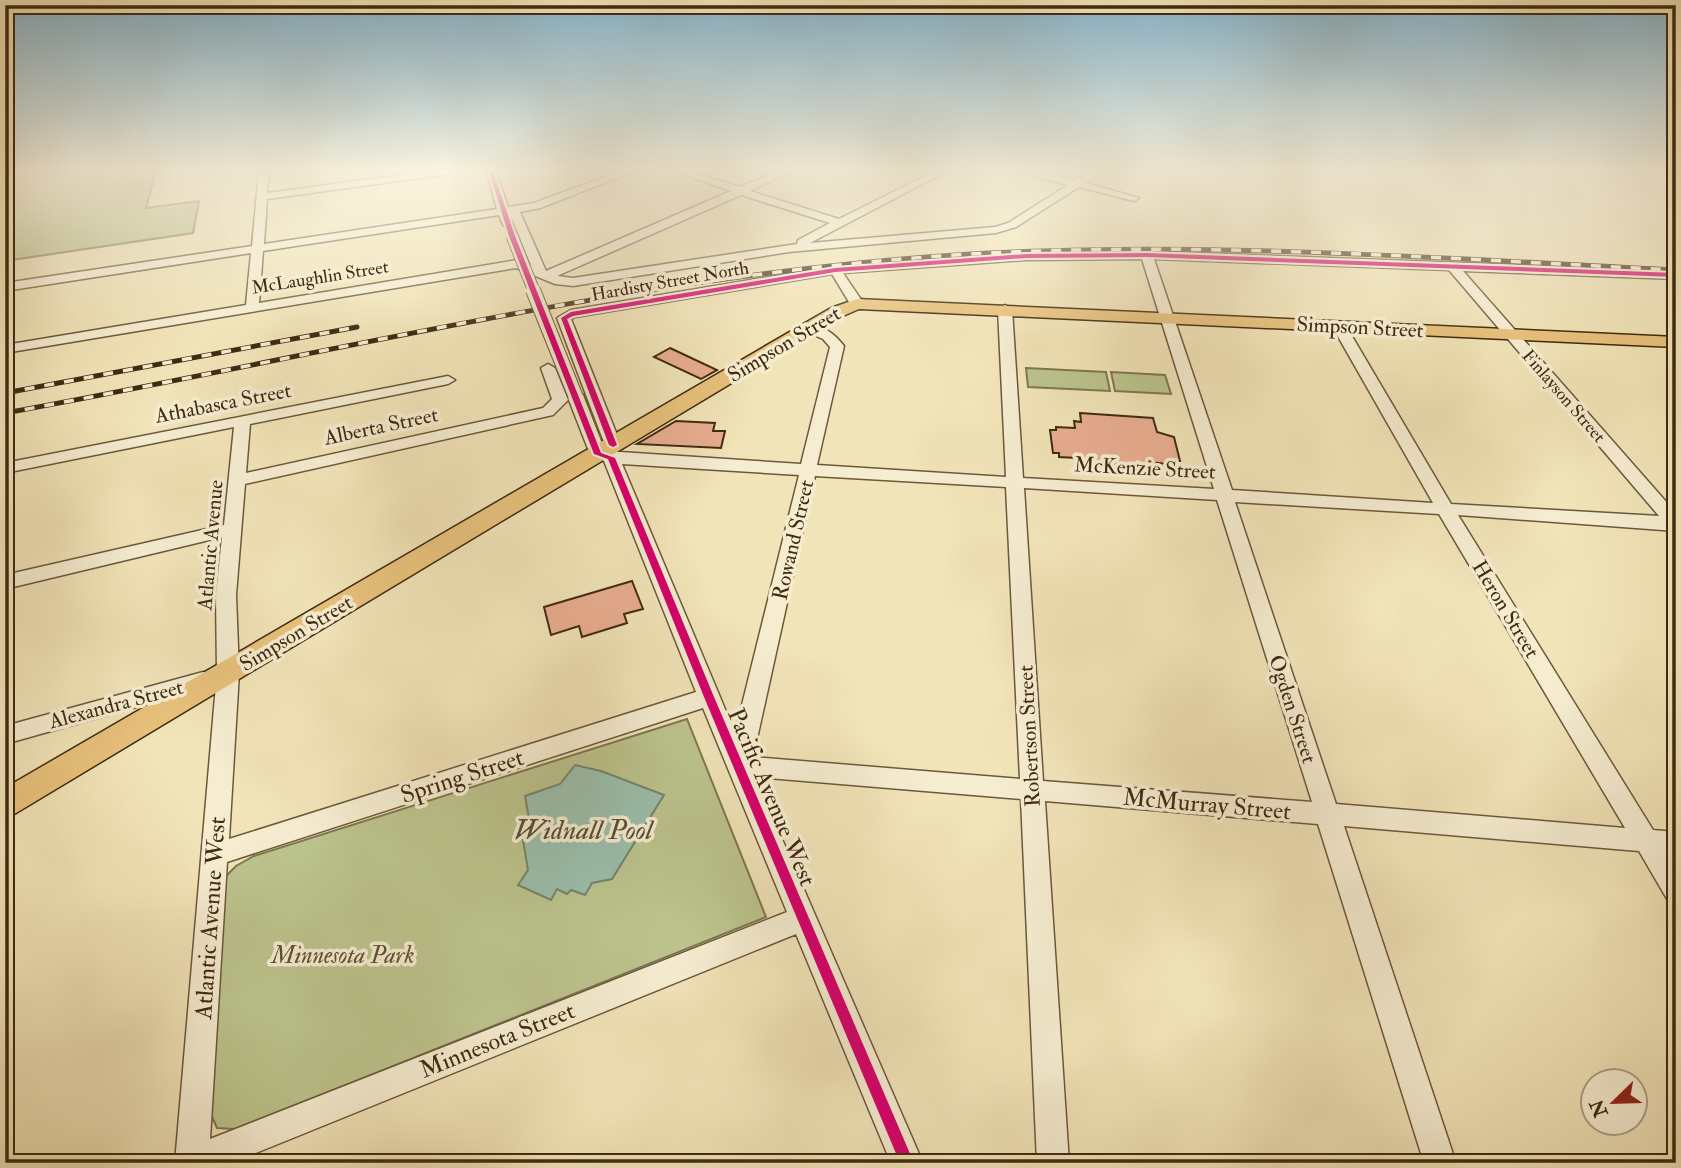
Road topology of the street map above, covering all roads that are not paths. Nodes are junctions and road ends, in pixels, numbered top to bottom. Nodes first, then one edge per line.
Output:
1 (259, 226) edge
2 (406, 226) edge
3 (510, 226) edge
4 (516, 226) edge
5 (659, 226) edge
6 (836, 226) edge
7 (1010, 226) edge
8 (257, 248) junction
9 (789, 248) junction
10 (1147, 255) junction
11 (1452, 266) junction
12 (835, 270) junction
13 (543, 275) junction
14 (1676, 275) edge
15 (5, 287) edge
16 (856, 304) junction
17 (252, 307) junction
18 (1005, 309) junction
19 (1167, 318) junction
20 (1339, 326) junction
21 (810, 328) junction
22 (1510, 334) junction
23 (1676, 342) edge
24 (5, 349) edge
25 (548, 368) dead end
26 (448, 380) dead end
27 (534, 416) joint
28 (243, 420) junction
29 (607, 453) junction
30 (5, 468) edge
31 (809, 471) junction
32 (238, 481) junction
33 (1017, 484) junction
34 (1224, 496) junction
35 (1445, 509) junction
36 (1675, 524) edge
37 (233, 529) junction
38 (5, 582) edge
39 (228, 673) junction
40 (709, 697) junction
41 (5, 735) edge
42 (739, 766) junction
43 (1032, 790) junction
44 (5, 804) edge
45 (1327, 814) junction
46 (1646, 840) junction
47 (1676, 843) edge
48 (215, 855) junction
49 (1676, 890) edge
50 (803, 918) junction
51 (192, 1162) edge
52 (907, 1163) edge
53 (1053, 1163) edge
54 (1440, 1163) edge

1 - 8 street
2 - 8 street
3 - 29 street, bridge
4 - 13 street
5 - 13 street
6 - 9 street
7 - 9 street
8 - 15 street
8 - 17 street
9 - 13 street, McLaughlin Street
10 - 11 street, Hardisty Street North
10 - 12 street, Hardisty Street North
10 - 19 street, Ogden Street
11 - 14 street, Hardisty Street North
11 - 22 street, Finlayson Street
12 - 16 street
12 - 29 street, Hardisty Street North
13 - 17 street, McLaughlin Street
16 - 18 main road, Simpson Street
16 - 21 main road, Simpson Street
17 - 24 street, McLaughlin Street
18 - 19 main road, Simpson Street
18 - 33 street, Robertson Street
19 - 20 main road, Simpson Street
19 - 34 street, Ogden Street
20 - 22 main road, Simpson Street
20 - 35 street, Heron Street
21 - 29 main road, Simpson Street
21 - 31 street, Rowand Street
22 - 23 main road, Simpson Street
22 - 36 street, Finlayson Street
25 - 27 street
26 - 28 street, Athabasca Street
27 - 32 street, Alberta Street
28 - 30 street, Athabasca Street
28 - 32 street, Atlantic Avenue
29 - 31 street, McKenzie Street
29 - 39 main road, Simpson Street
29 - 40 street, Pacific Avenue West
31 - 33 street, McKenzie Street
31 - 42 street, Rowand Street
32 - 37 street, Atlantic Avenue
33 - 34 street, McKenzie Street
33 - 43 street, Robertson Street
34 - 35 street, McKenzie Street
34 - 45 street, Ogden Street
35 - 36 street, McKenzie Street
35 - 46 street, Heron Street
37 - 38 street
37 - 39 street, Atlantic Avenue
39 - 41 street, Alexandra Street
39 - 44 main road, Simpson Street
39 - 48 street, Atlantic Avenue West
40 - 42 street, Pacific Avenue West
40 - 48 street, Spring Street
42 - 43 street, McMurray Street
42 - 50 street, Pacific Avenue West
43 - 45 street, McMurray Street
43 - 53 street, Robertson Street
45 - 46 street, McMurray Street
45 - 54 street, Ogden Street
46 - 47 street, McMurray Street
46 - 49 street, Heron Street
48 - 51 street, Atlantic Avenue West
50 - 51 street, Minnesota Street
50 - 52 street, Pacific Avenue West

